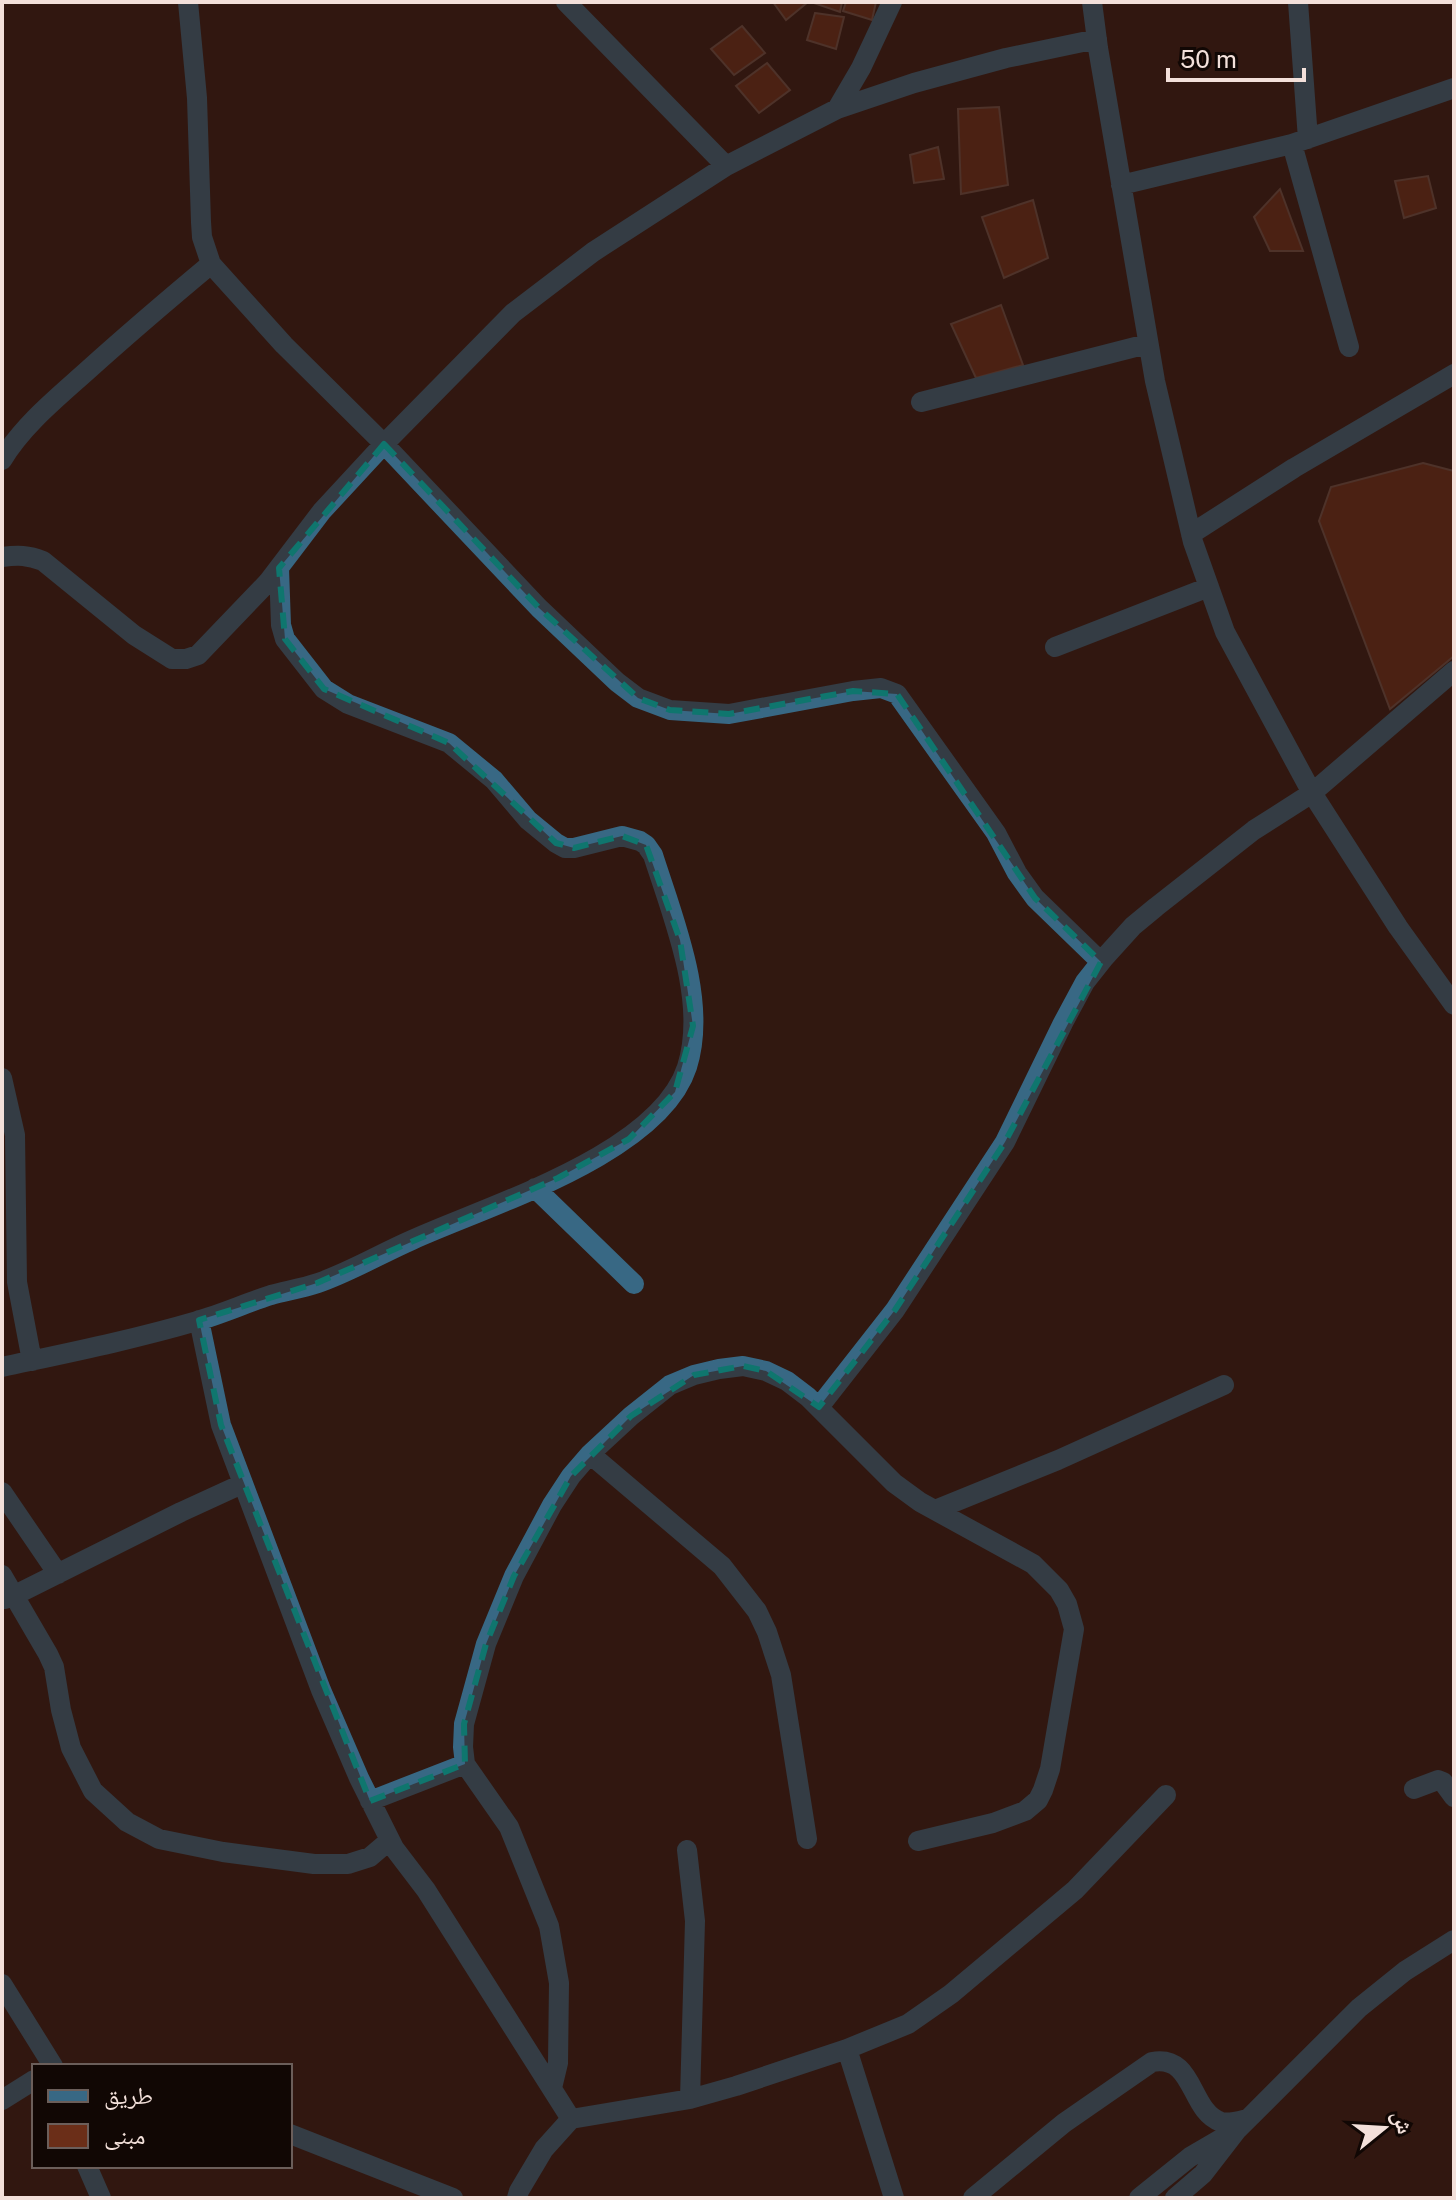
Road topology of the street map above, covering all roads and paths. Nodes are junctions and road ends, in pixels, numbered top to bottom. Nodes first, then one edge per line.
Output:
1 (188, 2) edge
2 (566, 2) edge
3 (892, 2) edge
4 (1092, 2) edge
5 (1298, 2) edge
6 (1097, 39) junction
7 (1454, 88) edge
8 (837, 109) junction
9 (1300, 141) junction
10 (726, 166) junction
11 (1121, 185) junction
12 (211, 264) junction
13 (1147, 344) junction
14 (1349, 347) dead end
15 (1454, 374) edge
16 (921, 402) dead end
17 (384, 444) junction
18 (2, 460) edge
19 (1191, 534) junction
20 (2, 557) edge
21 (279, 568) junction
22 (1209, 587) junction
23 (1055, 647) dead end
24 (1454, 671) edge
25 (1312, 793) junction
26 (1101, 962) junction
27 (1454, 1005) edge
28 (2, 1078) edge
29 (535, 1188) junction
30 (634, 1284) dead end
31 (199, 1320) junction
32 (32, 1361) junction
33 (2, 1367) edge
34 (1224, 1385) dead end
35 (819, 1407) junction
36 (590, 1454) junction
37 (242, 1484) junction
38 (2, 1492) edge
39 (935, 1510) junction
40 (58, 1574) junction
41 (2, 1575) edge
42 (9, 1597) edge
43 (465, 1764) junction
44 (1414, 1789) dead end
45 (1166, 1795) dead end
46 (1454, 1797) edge
47 (370, 1801) junction
48 (807, 1839) dead end
49 (390, 1840) junction
50 (918, 1841) dead end
51 (687, 1850) dead end
52 (1454, 1940) edge
53 (2, 1984) edge
54 (847, 2049) junction
55 (52, 2064) edge
56 (32, 2081) edge
57 (552, 2088) junction
58 (690, 2099) junction
59 (2, 2100) edge
60 (571, 2119) junction
61 (1242, 2125) junction
62 (292, 2135) edge
63 (88, 2168) edge
64 (101, 2198) edge
65 (453, 2198) edge
66 (517, 2198) edge
67 (894, 2198) edge
68 (973, 2198) edge
69 (1139, 2198) edge
70 (1175, 2198) edge

1 - 12 street
2 - 10 street
3 - 8 street
4 - 6 street
5 - 9 street
6 - 8 street
6 - 11 street
7 - 9 street
8 - 10 street
9 - 11 street
9 - 14 street
10 - 17 street
11 - 13 street
12 - 17 street
12 - 18 street
13 - 16 street
13 - 19 street
15 - 19 street
17 - 21 street
17 - 26 street
19 - 22 street
20 - 21 street
21 - 29 street
22 - 23 street
22 - 25 street
24 - 25 street
25 - 26 street
25 - 27 street
26 - 35 street
28 - 32 street
29 - 30 street
29 - 31 street
31 - 32 street
31 - 37 street
32 - 33 street
34 - 39 street
35 - 36 street
35 - 39 street
36 - 43 street
36 - 48 street
37 - 40 street
37 - 47 street
38 - 40 street
39 - 50 street
40 - 42 street
41 - 42 street
42 - 49 street
43 - 47 street
43 - 57 street
44 - 46 street
45 - 54 street
47 - 49 street
49 - 57 street
51 - 58 street
52 - 61 street
53 - 55 street
54 - 58 street
54 - 67 street
56 - 59 street
57 - 60 street
58 - 60 street
60 - 66 street
61 - 68 street
61 - 69 street
61 - 70 street
62 - 65 street
63 - 64 street

